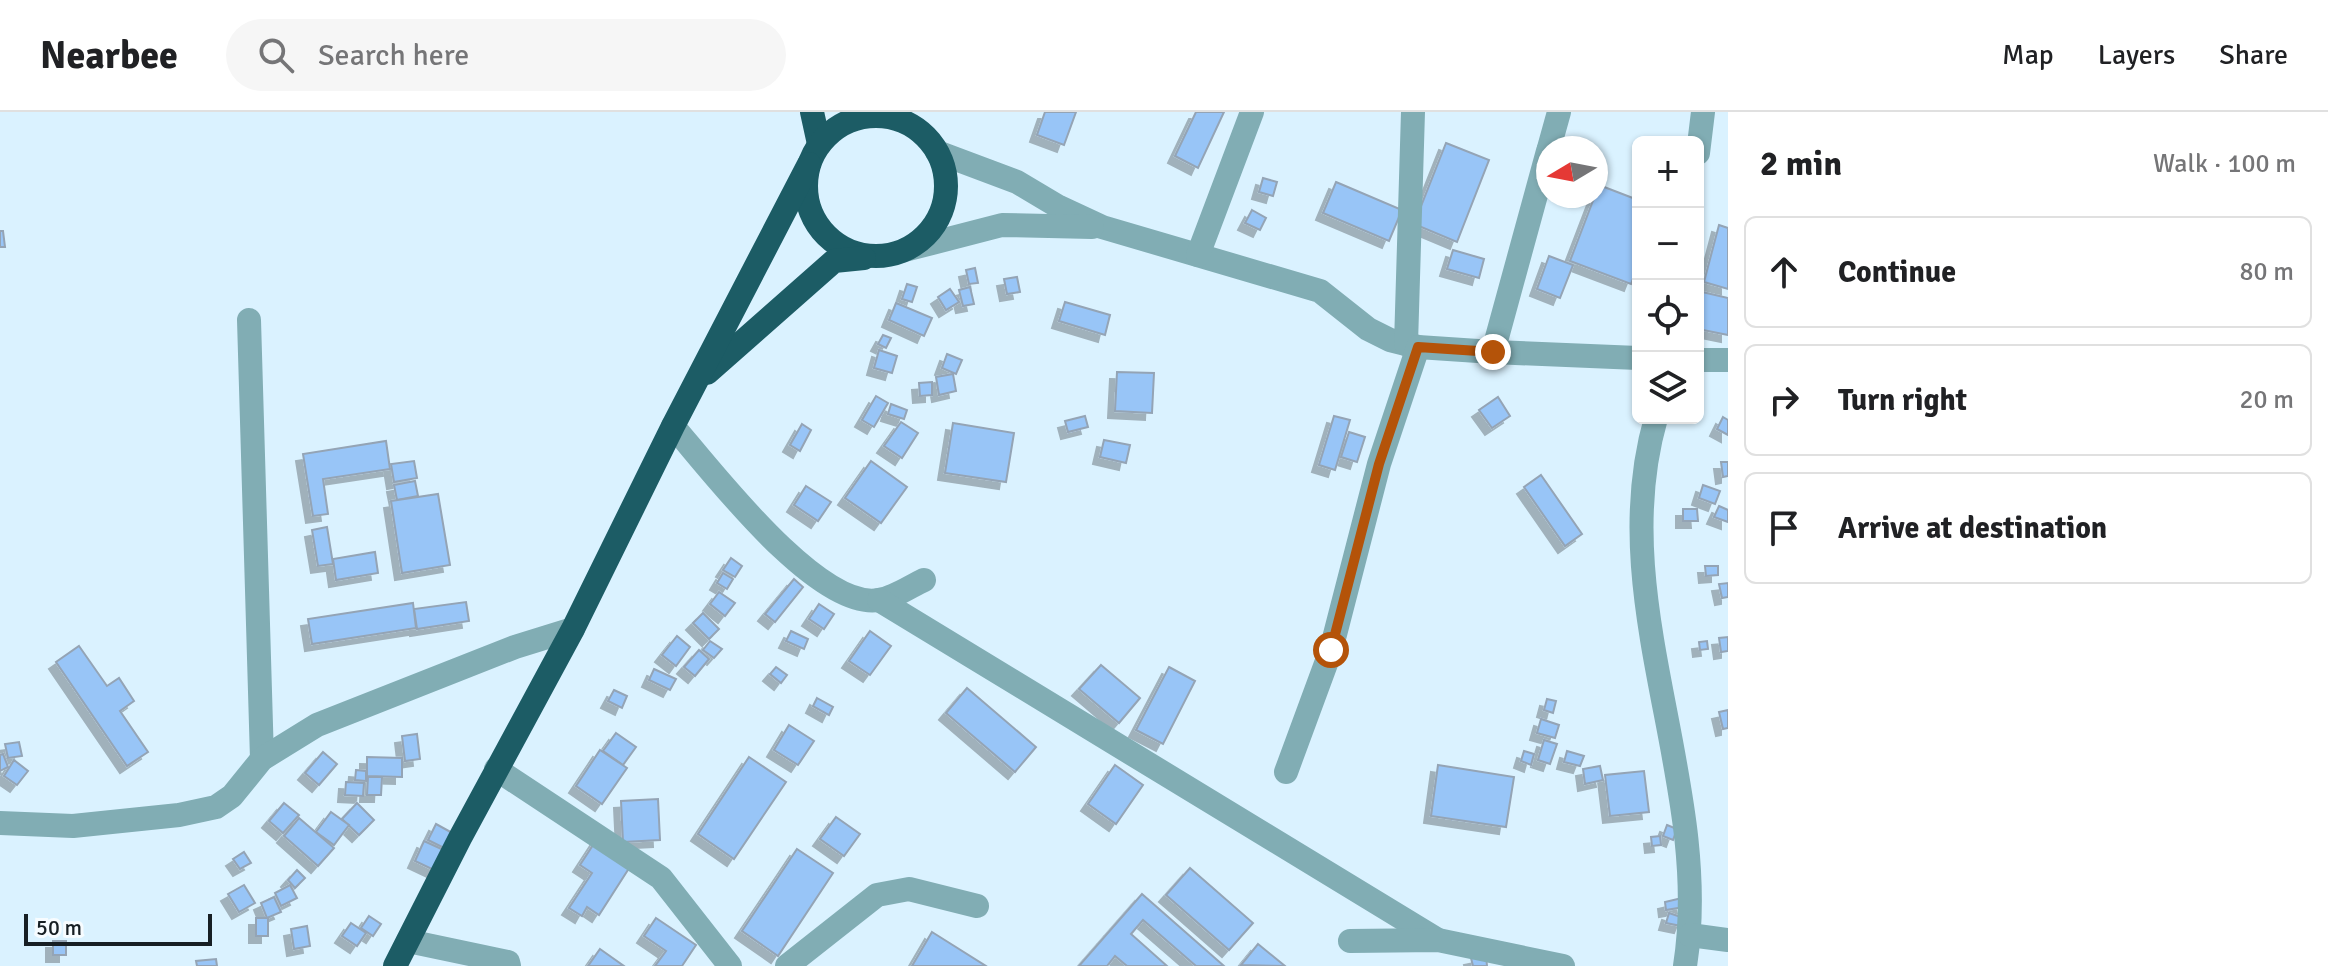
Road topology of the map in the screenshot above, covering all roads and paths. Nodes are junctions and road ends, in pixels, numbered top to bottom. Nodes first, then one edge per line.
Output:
1 (812, 112) edge
2 (1252, 112) edge
3 (1413, 112) edge
4 (1559, 112) edge
5 (1703, 112) edge
6 (923, 132) edge
7 (1552, 136) edge
8 (1700, 136) edge
9 (814, 154) junction
10 (1536, 193) edge
11 (1102, 227) junction
12 (894, 253) junction
13 (1198, 255) junction
14 (249, 320) dead end
15 (1412, 346) junction
16 (1493, 352) junction
17 (1632, 358) edge
18 (1704, 360) edge
19 (1728, 360) edge
20 (699, 380) junction
21 (1654, 424) edge
22 (673, 426) junction
23 (924, 580) dead end
24 (879, 600) junction
25 (573, 629) junction
26 (262, 759) junction
27 (496, 769) junction
28 (1286, 772) dead end
29 (0, 823) edge
30 (977, 906) dead end
31 (1690, 935) junction
32 (1438, 940) junction
33 (1728, 940) edge
34 (408, 941) junction
35 (1350, 941) dead end
36 (395, 966) edge
37 (509, 966) edge
38 (730, 966) edge
39 (787, 966) edge
40 (1563, 966) edge
41 (1685, 966) edge

1 - 9 highway
2 - 13 street
3 - 15 street
4 - 7 street
5 - 8 street
6 - 9 highway
6 - 11 street
6 - 12 highway
9 - 12 highway
9 - 20 highway
10 - 16 street
11 - 12 street
11 - 13 street
12 - 20 highway
13 - 15 street
14 - 26 street
15 - 16 street
15 - 28 street
16 - 17 street
18 - 19 street
20 - 22 highway
21 - 31 street
22 - 24 street
22 - 25 highway
23 - 24 street
24 - 32 street
25 - 26 street
25 - 27 highway
26 - 29 street
27 - 34 highway
27 - 38 street
30 - 39 street
31 - 33 street
31 - 41 street
32 - 35 street
32 - 40 street
34 - 36 highway
34 - 37 street

